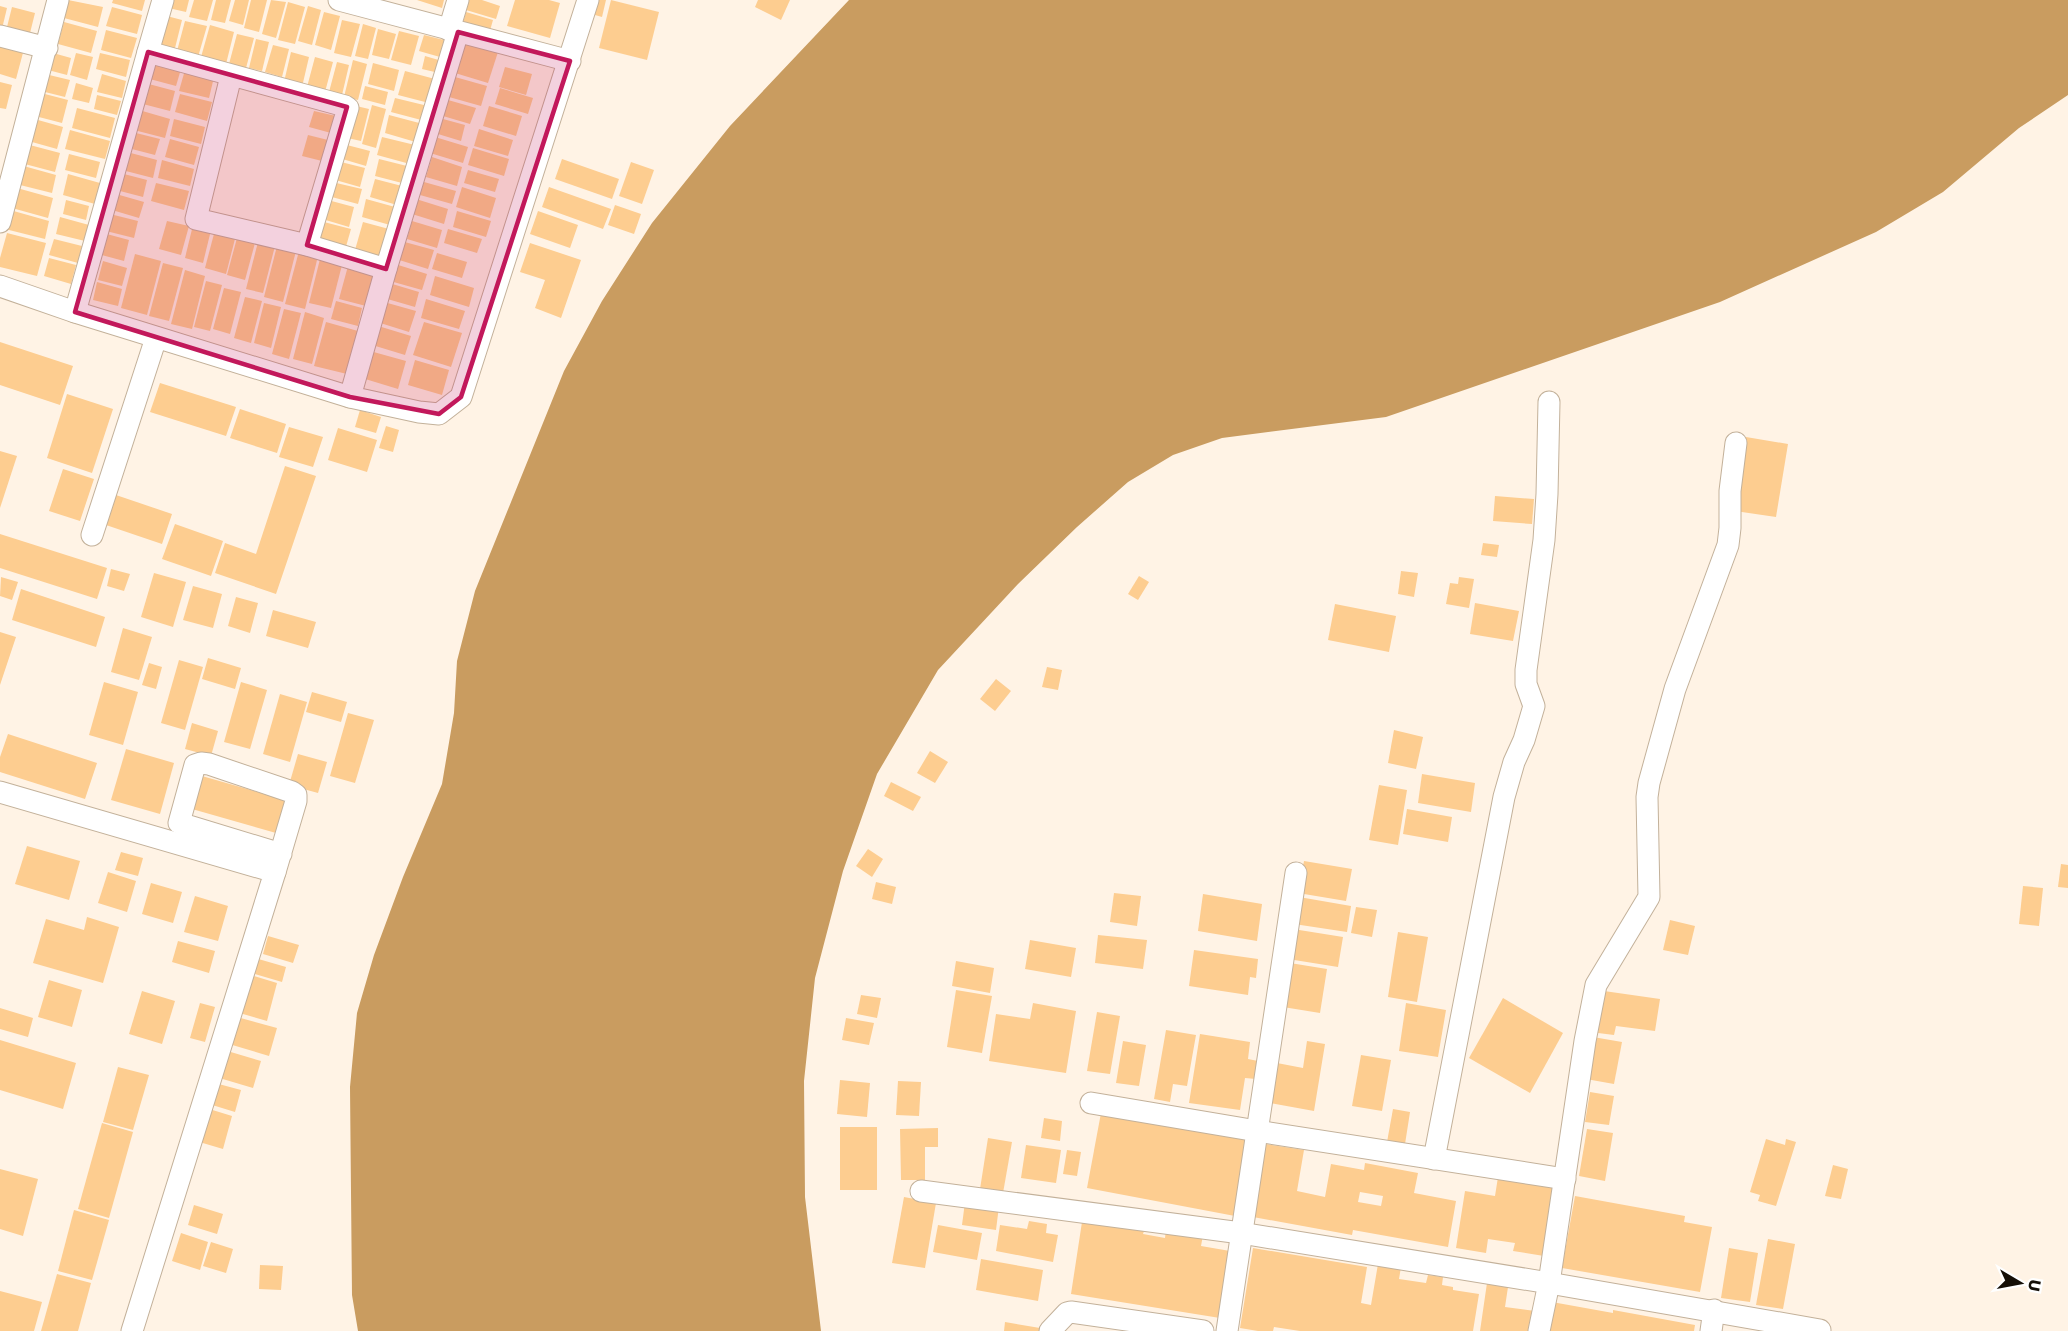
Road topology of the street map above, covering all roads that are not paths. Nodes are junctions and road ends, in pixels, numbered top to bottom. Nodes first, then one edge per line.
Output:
1 (58, 0) edge
2 (163, 0) edge
3 (339, 0) edge
4 (458, 0) edge
5 (588, 0) edge
6 (454, 31) junction
7 (0, 36) edge
8 (47, 48) junction
9 (148, 52) junction
10 (570, 62) junction
11 (231, 76) junction
12 (0, 222) edge
13 (307, 245) junction
14 (386, 268) junction
15 (0, 286) edge
16 (75, 312) junction
17 (156, 338) junction
18 (350, 397) junction
19 (1549, 402) dead end
20 (1736, 443) dead end
21 (92, 535) dead end
22 (0, 792) edge
23 (278, 863) junction
24 (1296, 873) dead end
25 (1091, 1103) dead end
26 (1257, 1131) junction
27 (1434, 1159) junction
28 (1565, 1179) junction
29 (921, 1191) dead end
30 (1241, 1233) junction
31 (1549, 1283) junction
32 (1712, 1321) edge
33 (1820, 1330) edge
34 (132, 1331) edge
35 (1050, 1331) edge
36 (1203, 1331) edge
37 (1227, 1331) edge
38 (1539, 1331) edge

1 - 8 street
2 - 9 street
3 - 6 street
4 - 6 street
5 - 10 street
6 - 10 street
6 - 14 street
7 - 8 street
8 - 12 street
9 - 11 street
9 - 16 street
10 - 18 street
11 - 13 street
11 - 13 street
13 - 14 street
14 - 18 street
15 - 16 street
16 - 17 street
17 - 18 street
17 - 21 street
19 - 27 street
20 - 28 street
22 - 23 street
23 - 23 street
23 - 34 street
24 - 26 street
25 - 26 street
26 - 27 street
26 - 30 street
27 - 28 street
28 - 31 street
29 - 30 street
30 - 31 street
30 - 37 street
31 - 32 street
31 - 38 street
32 - 33 street
35 - 36 street

